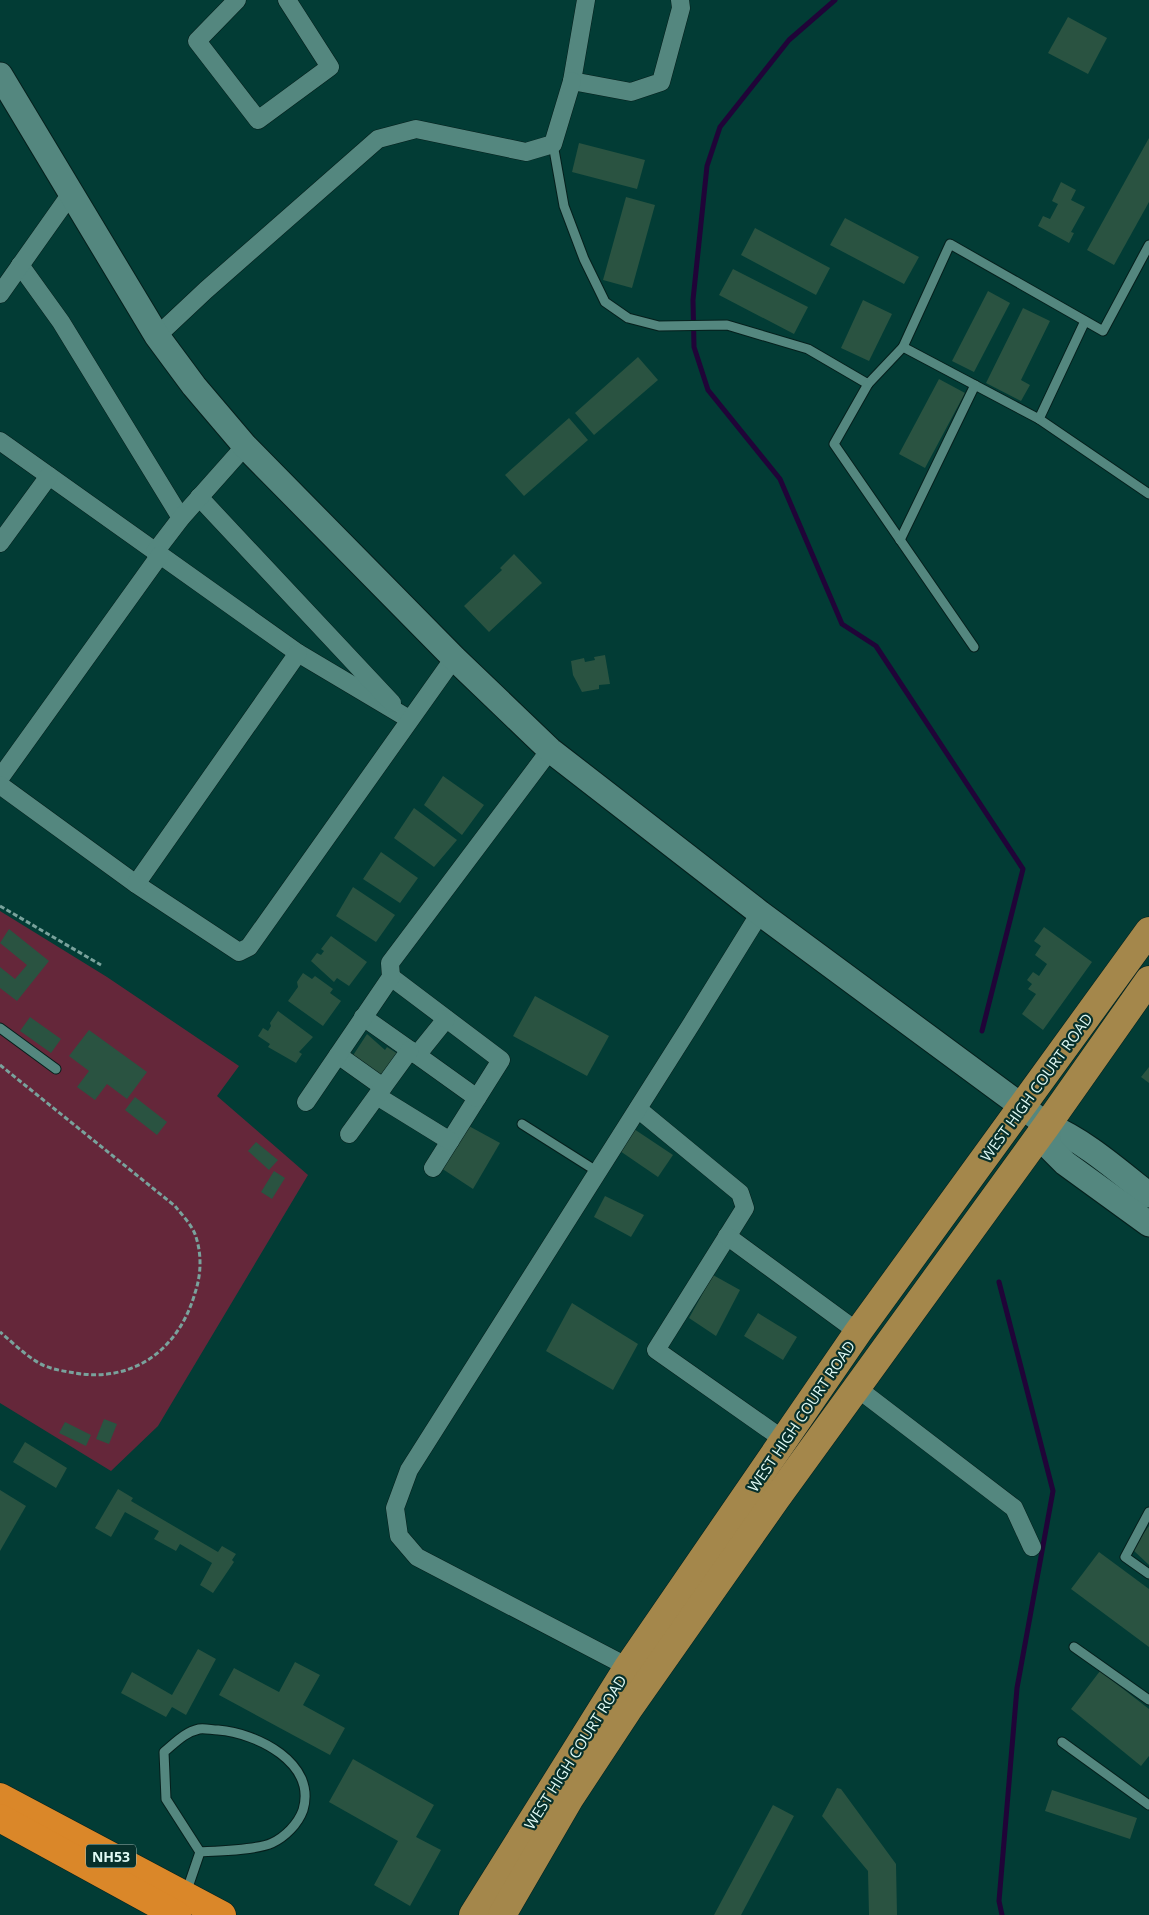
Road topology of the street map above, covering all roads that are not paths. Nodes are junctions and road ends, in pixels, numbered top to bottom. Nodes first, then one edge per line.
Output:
1 (237, 0) edge
2 (288, 0) edge
3 (586, 0) edge
4 (680, 0) edge
5 (0, 75) edge
6 (572, 81) junction
7 (553, 144) junction
8 (70, 195) junction
9 (1149, 245) edge
10 (11, 270) edge
11 (0, 294) edge
12 (1085, 321) junction
13 (157, 336) junction
14 (902, 347) junction
15 (868, 384) junction
16 (974, 385) junction
17 (1039, 419) junction
18 (0, 441) edge
19 (245, 446) junction
20 (49, 476) junction
21 (1149, 494) edge
22 (199, 497) junction
23 (181, 518) junction
24 (900, 540) junction
25 (0, 543) edge
26 (157, 553) junction
27 (974, 647) dead end
28 (298, 653) junction
29 (454, 658) junction
30 (405, 716) junction
31 (550, 750) junction
32 (0, 778) edge
33 (0, 785) edge
34 (136, 884) junction
35 (760, 913) junction
36 (1149, 931) edge
37 (391, 976) junction
38 (1149, 980) edge
39 (363, 1017) junction
40 (446, 1019) junction
41 (0, 1028) edge
42 (414, 1052) junction
43 (338, 1055) junction
44 (56, 1069) dead end
45 (380, 1092) junction
46 (477, 1098) junction
47 (306, 1102) dead end
48 (1022, 1105) junction
49 (638, 1109) junction
50 (522, 1124) dead end
51 (1048, 1125) junction
52 (350, 1134) dead end
53 (450, 1141) junction
54 (434, 1168) dead end
55 (598, 1172) junction
56 (1149, 1195) edge
57 (1149, 1224) edge
58 (727, 1236) junction
59 (858, 1332) junction
60 (857, 1388) junction
61 (784, 1440) junction
62 (1149, 1512) edge
63 (1032, 1547) dead end
64 (1149, 1574) edge
65 (1074, 1647) dead end
66 (628, 1667) junction
67 (1149, 1700) edge
68 (1062, 1742) dead end
69 (0, 1797) edge
70 (1149, 1805) edge
71 (0, 1809) edge
72 (0, 1818) edge
73 (0, 1825) edge
74 (200, 1852) junction
75 (185, 1908) edge
76 (164, 1915) edge
77 (222, 1915) edge
78 (473, 1915) edge
79 (502, 1915) edge

1 - 2 street
3 - 6 street
4 - 6 street
5 - 8 main road
6 - 7 street
7 - 13 street
7 - 15 lane
8 - 10 street
8 - 13 main road
9 - 12 lane
10 - 11 street
10 - 23 street
12 - 14 lane
12 - 17 lane
13 - 19 main road
14 - 15 lane
14 - 16 lane
15 - 24 lane
16 - 17 lane
16 - 24 lane
17 - 21 lane
18 - 20 street
19 - 22 street
19 - 29 main road
20 - 25 street
20 - 26 street
22 - 23 street
22 - 30 street
23 - 26 street
24 - 27 lane
26 - 28 street
26 - 32 street
28 - 30 street
28 - 34 street
29 - 30 street
29 - 31 main road
30 - 34 street
31 - 35 main road
31 - 37 street
33 - 34 street
35 - 48 main road
35 - 49 street
36 - 48 main road, WEST HIGH COURT ROAD
37 - 39 street
37 - 40 street
38 - 51 main road, WEST HIGH COURT ROAD
39 - 42 street
39 - 43 street
40 - 42 street
40 - 46 street
41 - 44 lane
42 - 45 street
42 - 46 street
43 - 45 street
43 - 47 street
45 - 52 street
45 - 53 street
46 - 53 street
48 - 51 main road
48 - 59 main road, WEST HIGH COURT ROAD
49 - 55 street
49 - 58 street
50 - 55 lane
51 - 56 main road
51 - 57 main road
51 - 60 main road, WEST HIGH COURT ROAD
53 - 54 street
55 - 66 street
58 - 59 street
58 - 61 street
59 - 61 main road, WEST HIGH COURT ROAD
60 - 63 street
60 - 79 main road, WEST HIGH COURT ROAD
61 - 66 main road, WEST HIGH COURT ROAD
62 - 64 lane
65 - 67 lane
66 - 78 main road, WEST HIGH COURT ROAD
68 - 70 lane
69 - 75 highway, NH53
71 - 75 highway
72 - 75 highway
73 - 76 highway, NH53
74 - 74 lane
74 - 75 lane
75 - 77 highway, NH53

